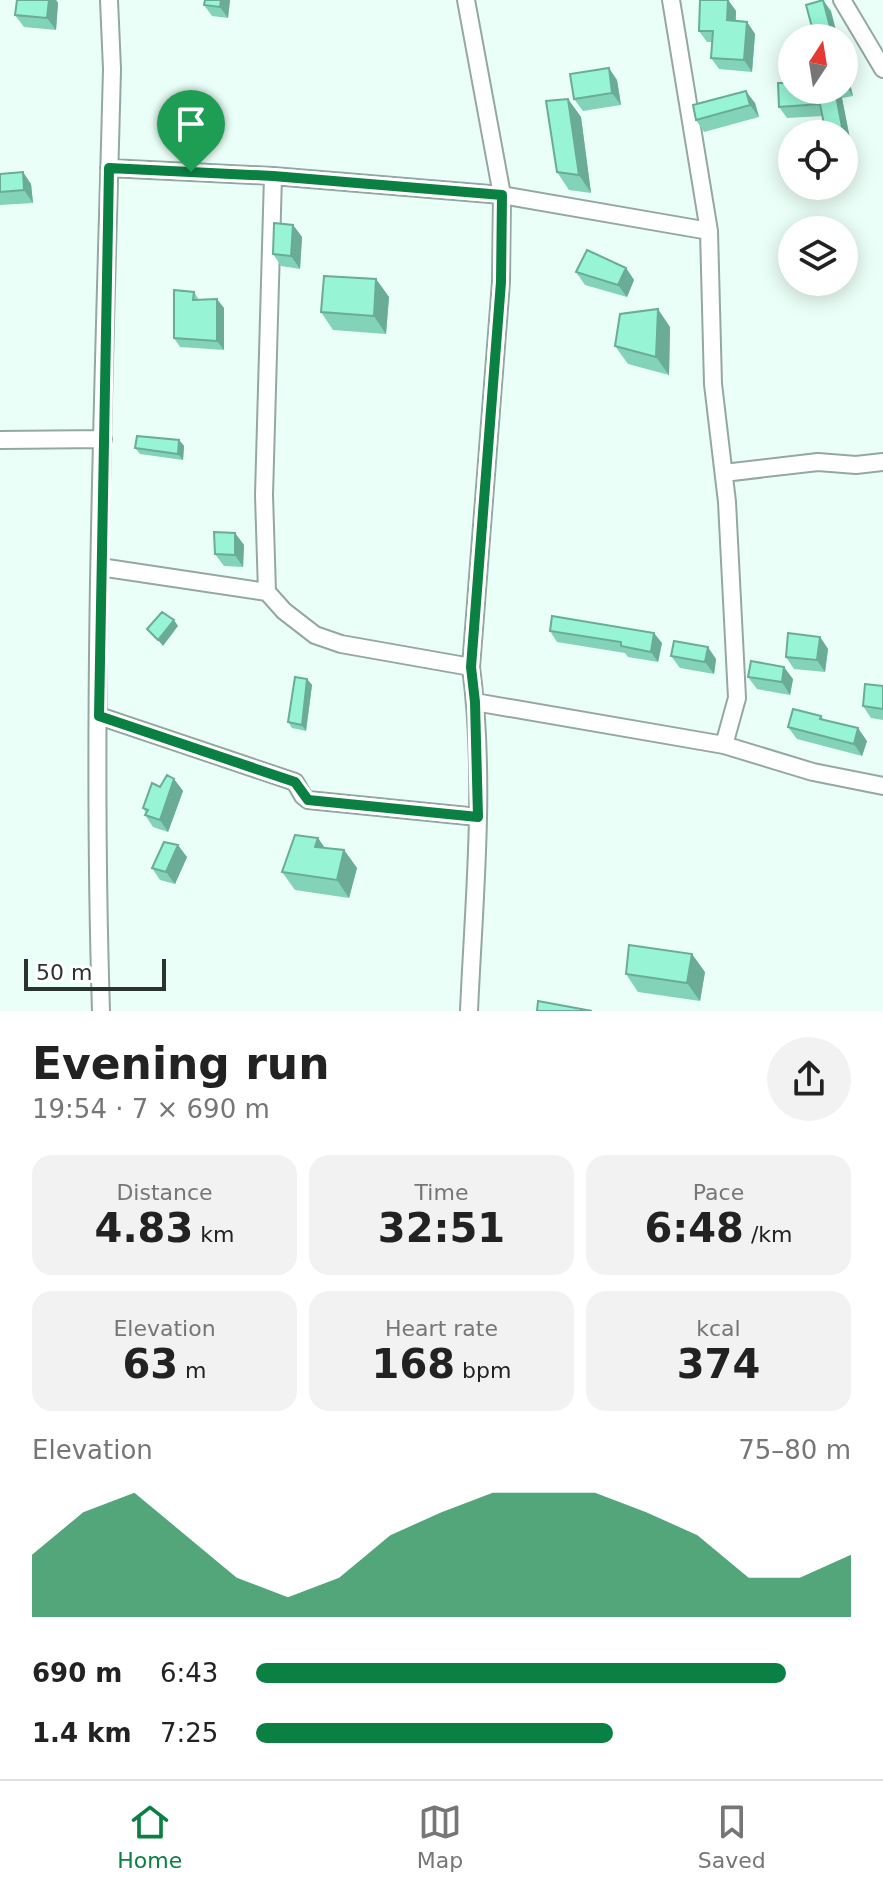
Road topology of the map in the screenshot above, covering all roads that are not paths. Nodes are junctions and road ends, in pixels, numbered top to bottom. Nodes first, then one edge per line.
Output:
1 (109, 0) edge
2 (466, 0) edge
3 (671, 0) edge
4 (842, 0) edge
5 (883, 69) edge
6 (109, 168) junction
7 (273, 176) junction
8 (502, 195) junction
9 (709, 231) junction
10 (103, 439) junction
11 (0, 440) edge
12 (883, 462) edge
13 (724, 473) junction
14 (100, 567) junction
15 (267, 592) junction
16 (471, 667) junction
17 (475, 702) junction
18 (99, 716) junction
19 (724, 745) junction
20 (883, 786) edge
21 (478, 817) junction
22 (101, 1011) edge
23 (469, 1011) edge

1 - 6 street
2 - 8 street
3 - 9 street
4 - 5 street
6 - 7 street
6 - 10 street
7 - 8 street
7 - 15 street
8 - 9 street
8 - 16 street
9 - 13 street
10 - 11 street
10 - 14 street
12 - 13 street
13 - 19 street
14 - 15 street
14 - 18 street
15 - 16 street
16 - 17 street
17 - 19 street
17 - 21 street
18 - 21 street
18 - 22 street
19 - 20 street
21 - 23 street

